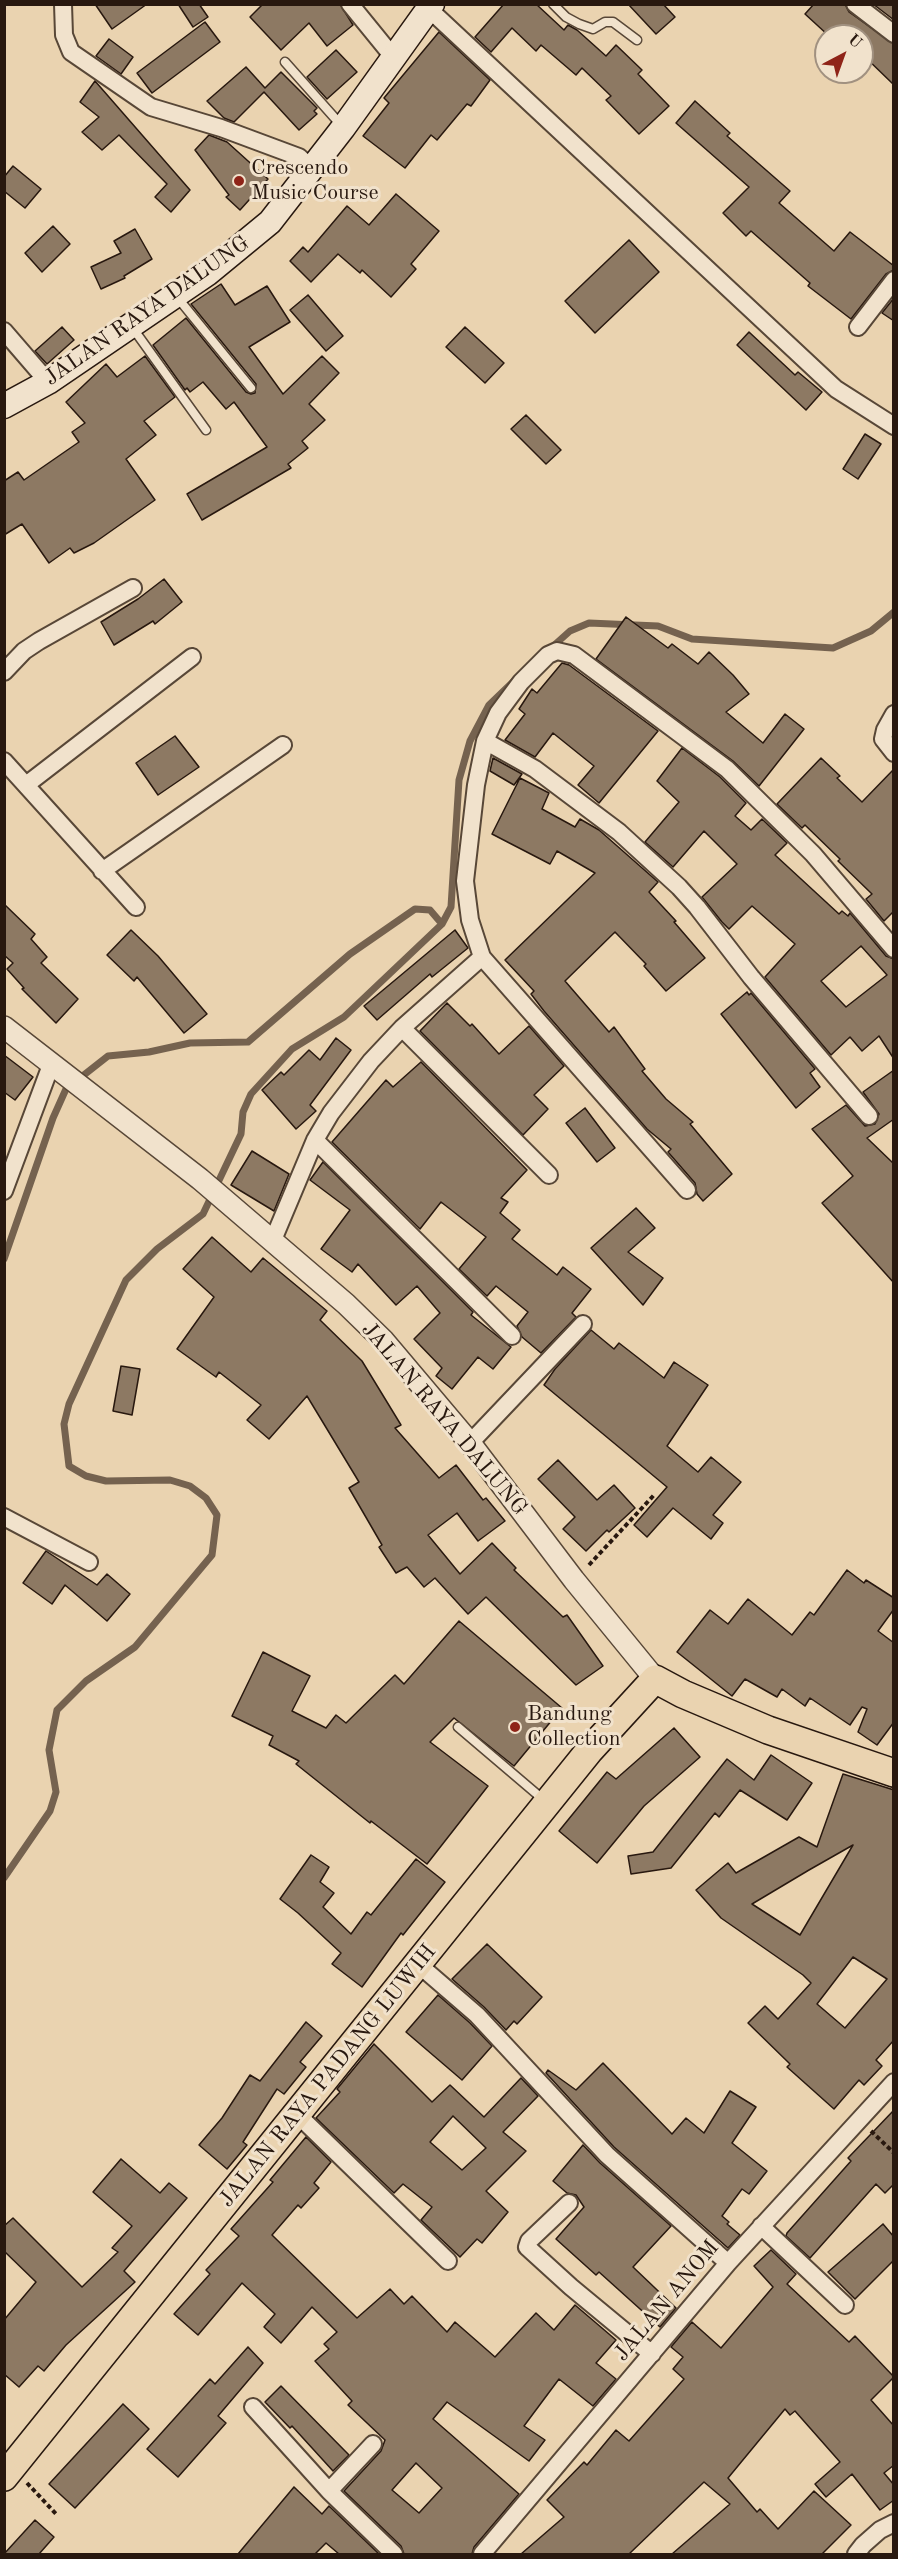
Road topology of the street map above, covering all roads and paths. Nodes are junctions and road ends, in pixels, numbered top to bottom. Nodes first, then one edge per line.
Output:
1 (63, 4) edge
2 (350, 4) edge
3 (553, 4) edge
4 (855, 4) edge
5 (430, 7) edge
6 (894, 33) edge
7 (637, 40) dead end
8 (394, 58) junction
9 (285, 62) dead end
10 (343, 128) junction
11 (311, 168) junction
12 (894, 280) edge
13 (175, 295) junction
14 (130, 324) junction
15 (858, 327) dead end
16 (4, 331) edge
17 (48, 382) junction
18 (251, 388) dead end
19 (4, 406) edge
20 (894, 426) edge
21 (206, 430) dead end
22 (133, 588) dead end
23 (192, 657) dead end
24 (4, 672) edge
25 (894, 714) edge
26 (485, 741) junction
27 (283, 745) dead end
28 (894, 753) edge
29 (4, 761) edge
30 (26, 784) junction
31 (102, 871) junction
32 (135, 907) dead end
33 (894, 949) edge
34 (482, 957) junction
35 (4, 1027) edge
36 (402, 1028) junction
37 (51, 1065) junction
38 (869, 1116) dead end
39 (315, 1140) junction
40 (549, 1175) dead end
41 (687, 1190) dead end
42 (4, 1191) edge
43 (273, 1240) junction
44 (584, 1324) dead end
45 (512, 1336) dead end
46 (470, 1443) junction
47 (654, 1495) dead end
48 (4, 1517) edge
49 (89, 1562) dead end
50 (574, 1581) junction
51 (655, 1679) junction
52 (458, 1727) dead end
53 (894, 1773) edge
54 (547, 1804) junction
55 (418, 1964) junction
56 (894, 2082) edge
57 (298, 2115) junction
58 (858, 2118) junction
59 (894, 2153) edge
60 (569, 2203) dead end
61 (761, 2226) junction
62 (448, 2260) dead end
63 (728, 2263) junction
64 (845, 2305) dead end
65 (652, 2354) junction
66 (253, 2407) dead end
67 (373, 2444) dead end
68 (7, 2468) edge
69 (329, 2492) junction
70 (57, 2515) dead end
71 (894, 2523) edge
72 (394, 2554) edge
73 (482, 2554) edge
74 (856, 2554) edge

1 - 11 street
2 - 8 street
3 - 7 lane
4 - 6 street
5 - 8 main road, JALAN RAYA DALUNG
5 - 20 street
8 - 10 main road, JALAN RAYA DALUNG
9 - 10 lane
10 - 11 main road, JALAN RAYA DALUNG
11 - 13 main road, JALAN RAYA DALUNG
12 - 15 street
13 - 14 main road, JALAN RAYA DALUNG
13 - 18 lane
14 - 17 main road, JALAN RAYA DALUNG
14 - 21 lane
16 - 17 street
17 - 19 main road, JALAN RAYA DALUNG
22 - 24 street
23 - 30 street
25 - 28 street
26 - 33 street
26 - 34 street
26 - 38 street
27 - 31 street
29 - 30 street
30 - 31 street
31 - 32 street
34 - 36 street
34 - 41 street
35 - 37 street, JALAN RAYA DALUNG
36 - 39 street
36 - 40 street
37 - 42 street
37 - 43 street, JALAN RAYA DALUNG
39 - 43 street
39 - 45 street
43 - 46 street, JALAN RAYA DALUNG
44 - 46 street
46 - 50 street, JALAN RAYA DALUNG
47 - 50 path
48 - 49 street
50 - 51 street, JALAN RAYA DALUNG
51 - 53 main road, JALAN RAYA DALUNG
51 - 54 main road, JALAN RAYA PADANG LUWIH
52 - 54 lane
54 - 55 main road, JALAN RAYA PADANG LUWIH
55 - 57 main road, JALAN RAYA PADANG LUWIH
55 - 63 street
56 - 58 street, JALAN ANOM
57 - 62 street
57 - 68 main road, JALAN RAYA PADANG LUWIH
58 - 59 path
58 - 61 street, JALAN ANOM
60 - 65 street
61 - 63 street, JALAN ANOM
61 - 64 street
63 - 65 street, JALAN ANOM
65 - 73 street, JALAN ANOM
66 - 69 street
67 - 69 street
68 - 70 path
69 - 72 street
71 - 74 street

